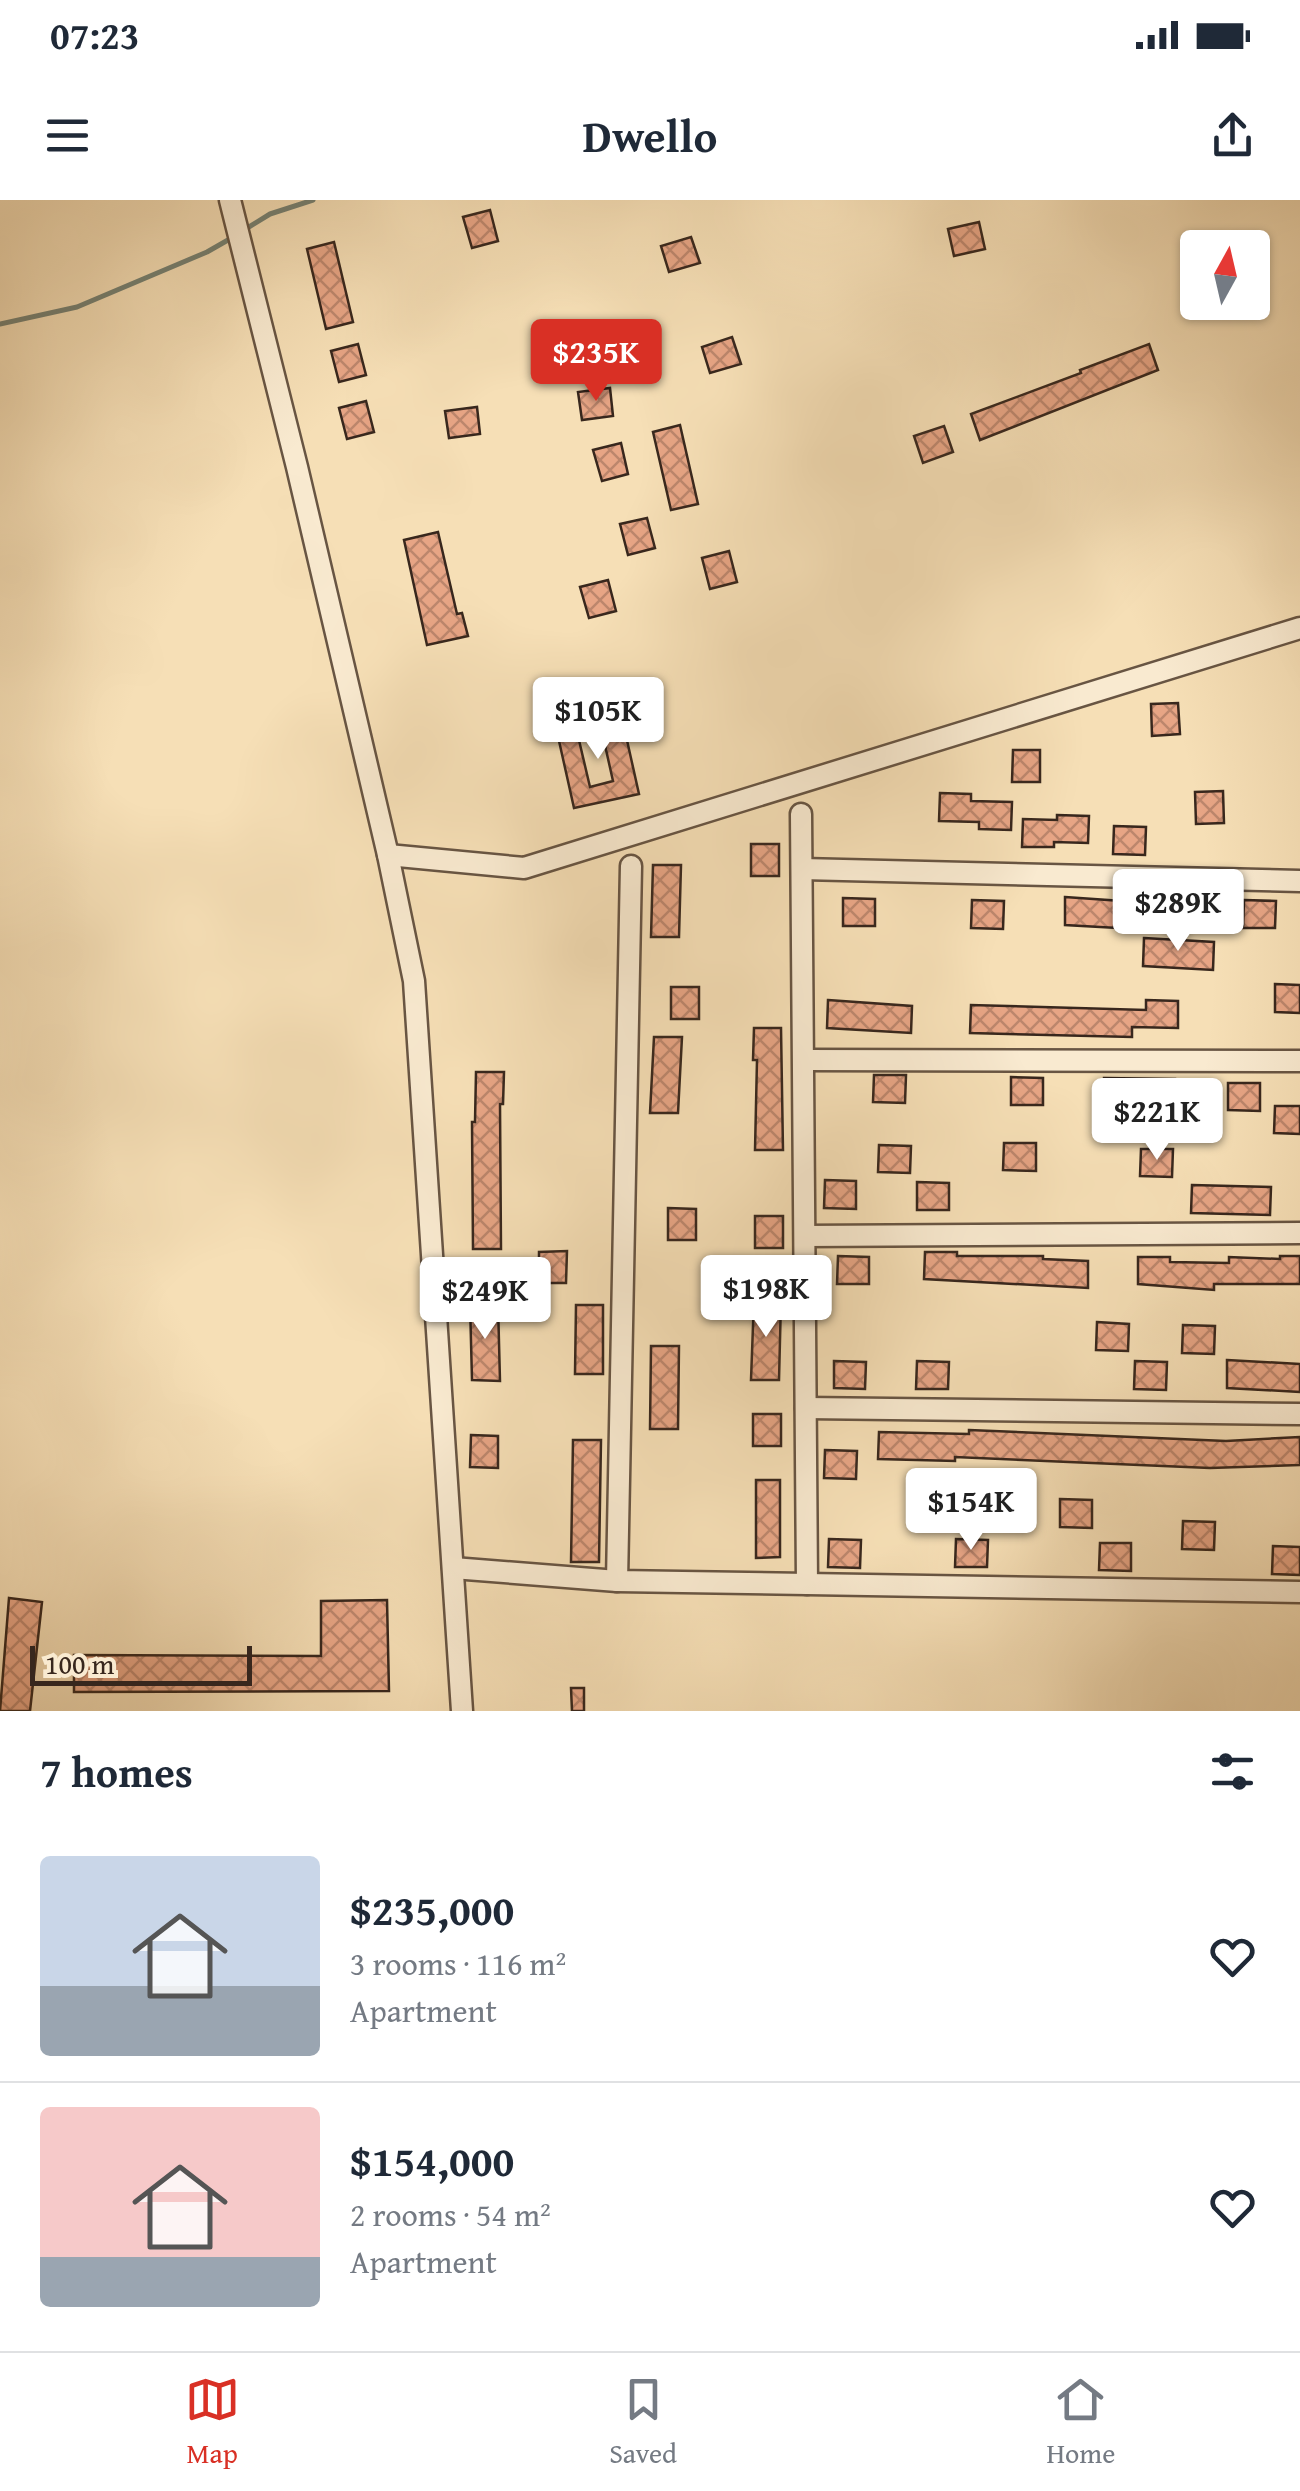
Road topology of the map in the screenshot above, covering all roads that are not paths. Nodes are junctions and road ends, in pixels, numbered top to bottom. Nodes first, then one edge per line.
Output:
1 (230, 200) edge
2 (1300, 628) edge
3 (801, 814) dead end
4 (388, 855) junction
5 (631, 866) dead end
6 (802, 869) junction
7 (1300, 881) edge
8 (804, 1060) junction
9 (1300, 1061) edge
10 (1300, 1233) edge
11 (805, 1236) junction
12 (806, 1408) junction
13 (1300, 1414) edge
14 (453, 1568) junction
15 (618, 1582) junction
16 (807, 1584) junction
17 (1300, 1592) edge
18 (462, 1711) edge

1 - 4 street
2 - 4 street
3 - 6 street
4 - 14 street
5 - 15 street
6 - 7 street
6 - 8 street
8 - 9 street
8 - 11 street
10 - 11 street
11 - 12 street
12 - 13 street
12 - 16 street
14 - 15 street
14 - 18 street
15 - 16 street
16 - 17 street

